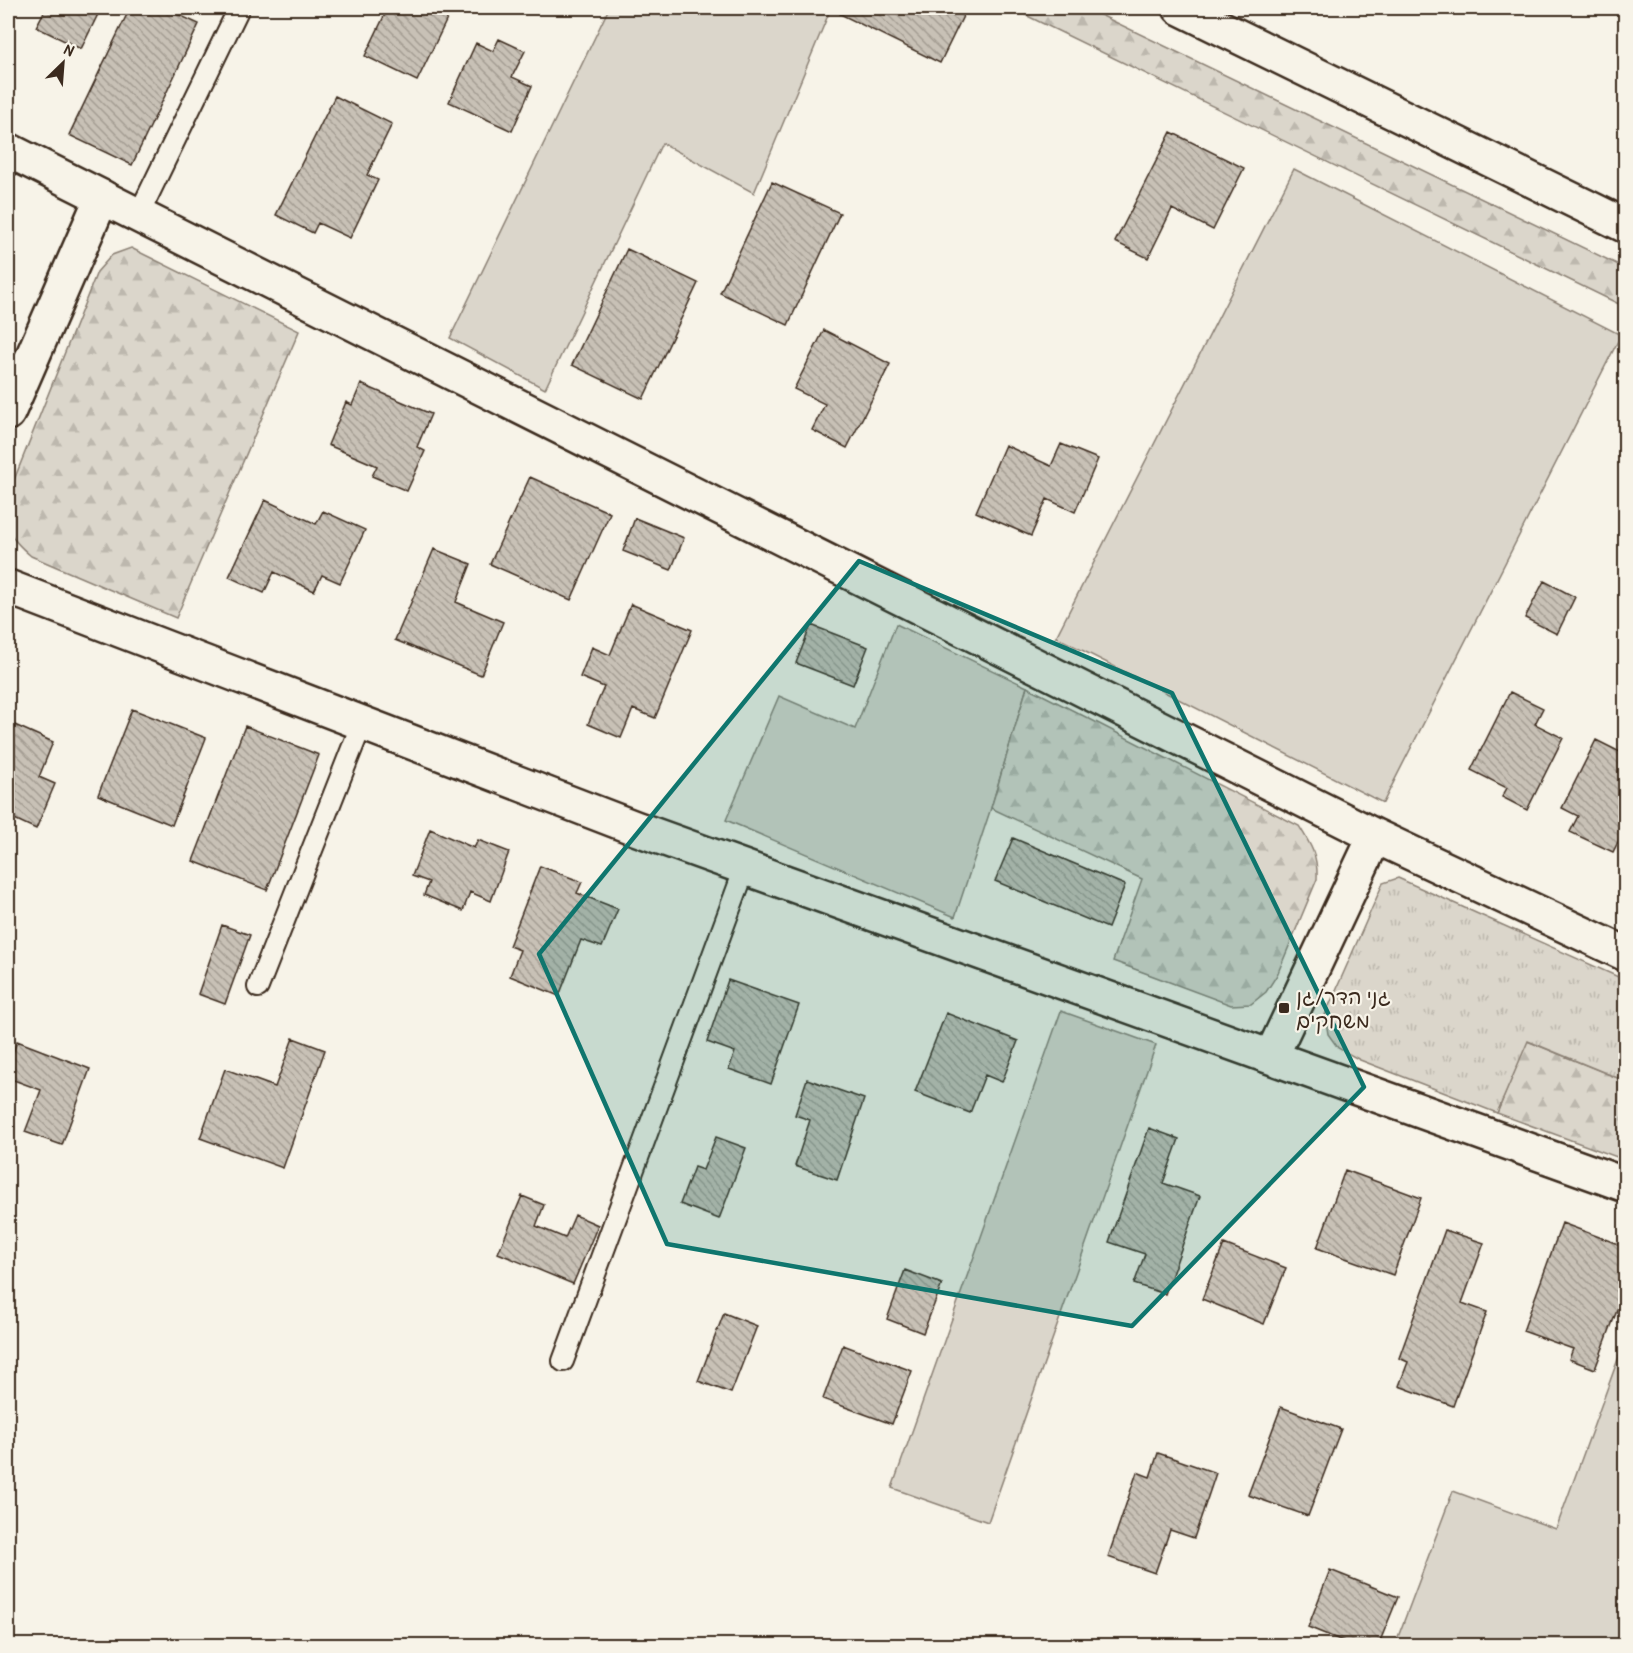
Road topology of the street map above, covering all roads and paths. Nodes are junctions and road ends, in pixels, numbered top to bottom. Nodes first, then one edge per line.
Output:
1 (239, 8) edge
2 (1180, 8) edge
3 (8, 150) edge
4 (102, 197) junction
5 (138, 216) junction
6 (1626, 226) edge
7 (8, 413) edge
8 (8, 587) edge
9 (362, 723) junction
10 (1375, 836) junction
11 (745, 868) junction
12 (1626, 954) edge
13 (258, 987) dead end
14 (1271, 1057) junction
15 (1626, 1185) edge
16 (563, 1361) dead end

1 - 5 lane
2 - 6 street
3 - 4 street
4 - 5 street
4 - 7 street
5 - 10 street
8 - 9 street
9 - 11 street
9 - 13 lane
10 - 12 street
10 - 14 street
11 - 14 street
11 - 16 lane
14 - 15 street

